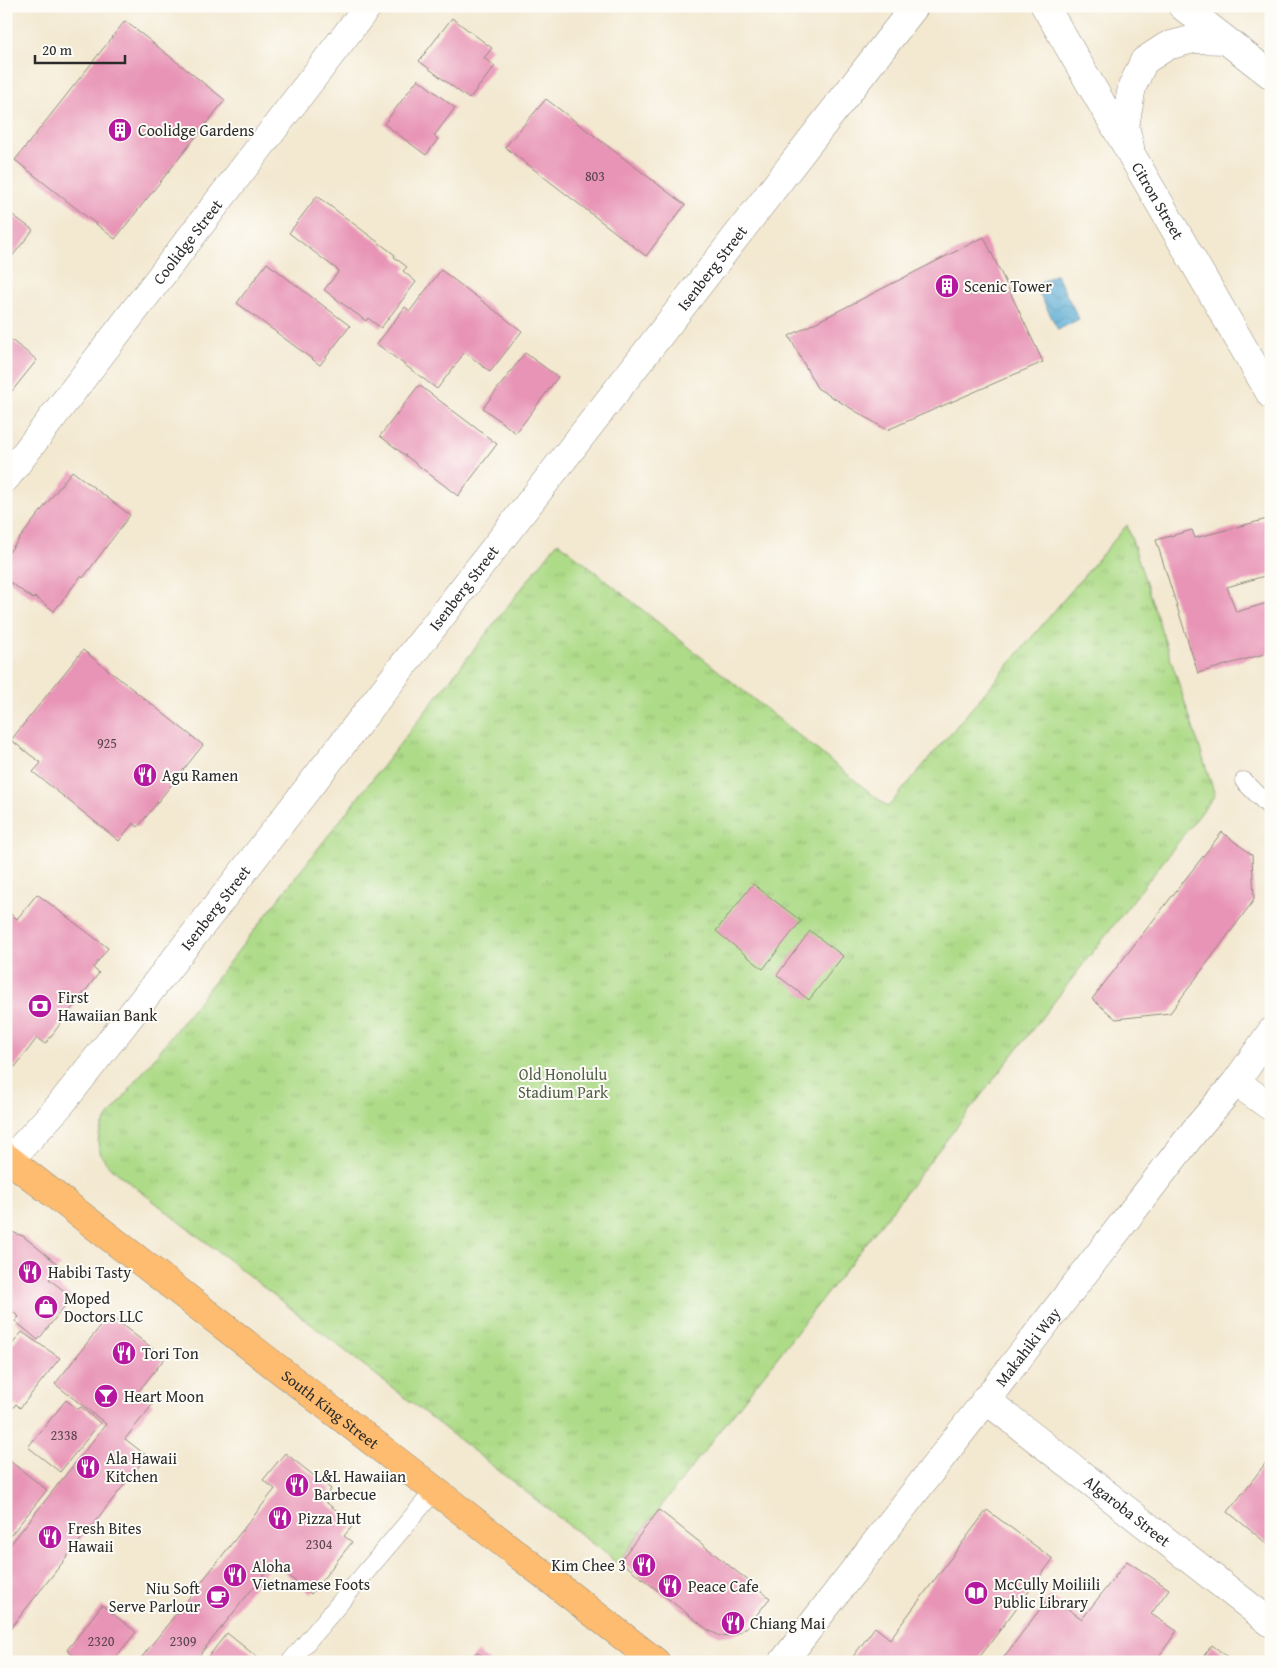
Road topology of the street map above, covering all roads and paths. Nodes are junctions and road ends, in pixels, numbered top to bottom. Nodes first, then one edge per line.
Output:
1 (368, 6) edge
2 (915, 6) edge
3 (1044, 6) edge
4 (1182, 6) edge
5 (1225, 40) junction
6 (1271, 75) edge
7 (1133, 159) junction
8 (1271, 395) edge
9 (6, 478) edge
10 (1244, 781) dead end
11 (1271, 808) edge
12 (1271, 1032) edge
13 (1236, 1082) junction
14 (1271, 1107) edge
15 (7, 1161) edge
16 (985, 1398) junction
17 (435, 1490) junction
18 (1271, 1623) edge
19 (290, 1662) edge
20 (656, 1662) edge
21 (783, 1662) edge

1 - 9 street, Coolidge Street
2 - 15 street, Isenberg Street
3 - 7 street, Citron Street
4 - 5 street
5 - 6 street
5 - 7 street
7 - 8 street, Citron Street
10 - 11 lane
12 - 13 street, Makahiki Way
13 - 14 street
13 - 16 street, Makahiki Way
15 - 17 main road, South King Street
16 - 18 street, Algaroba Street
16 - 21 street, Makahiki Way
17 - 19 lane
17 - 20 main road, South King Street

